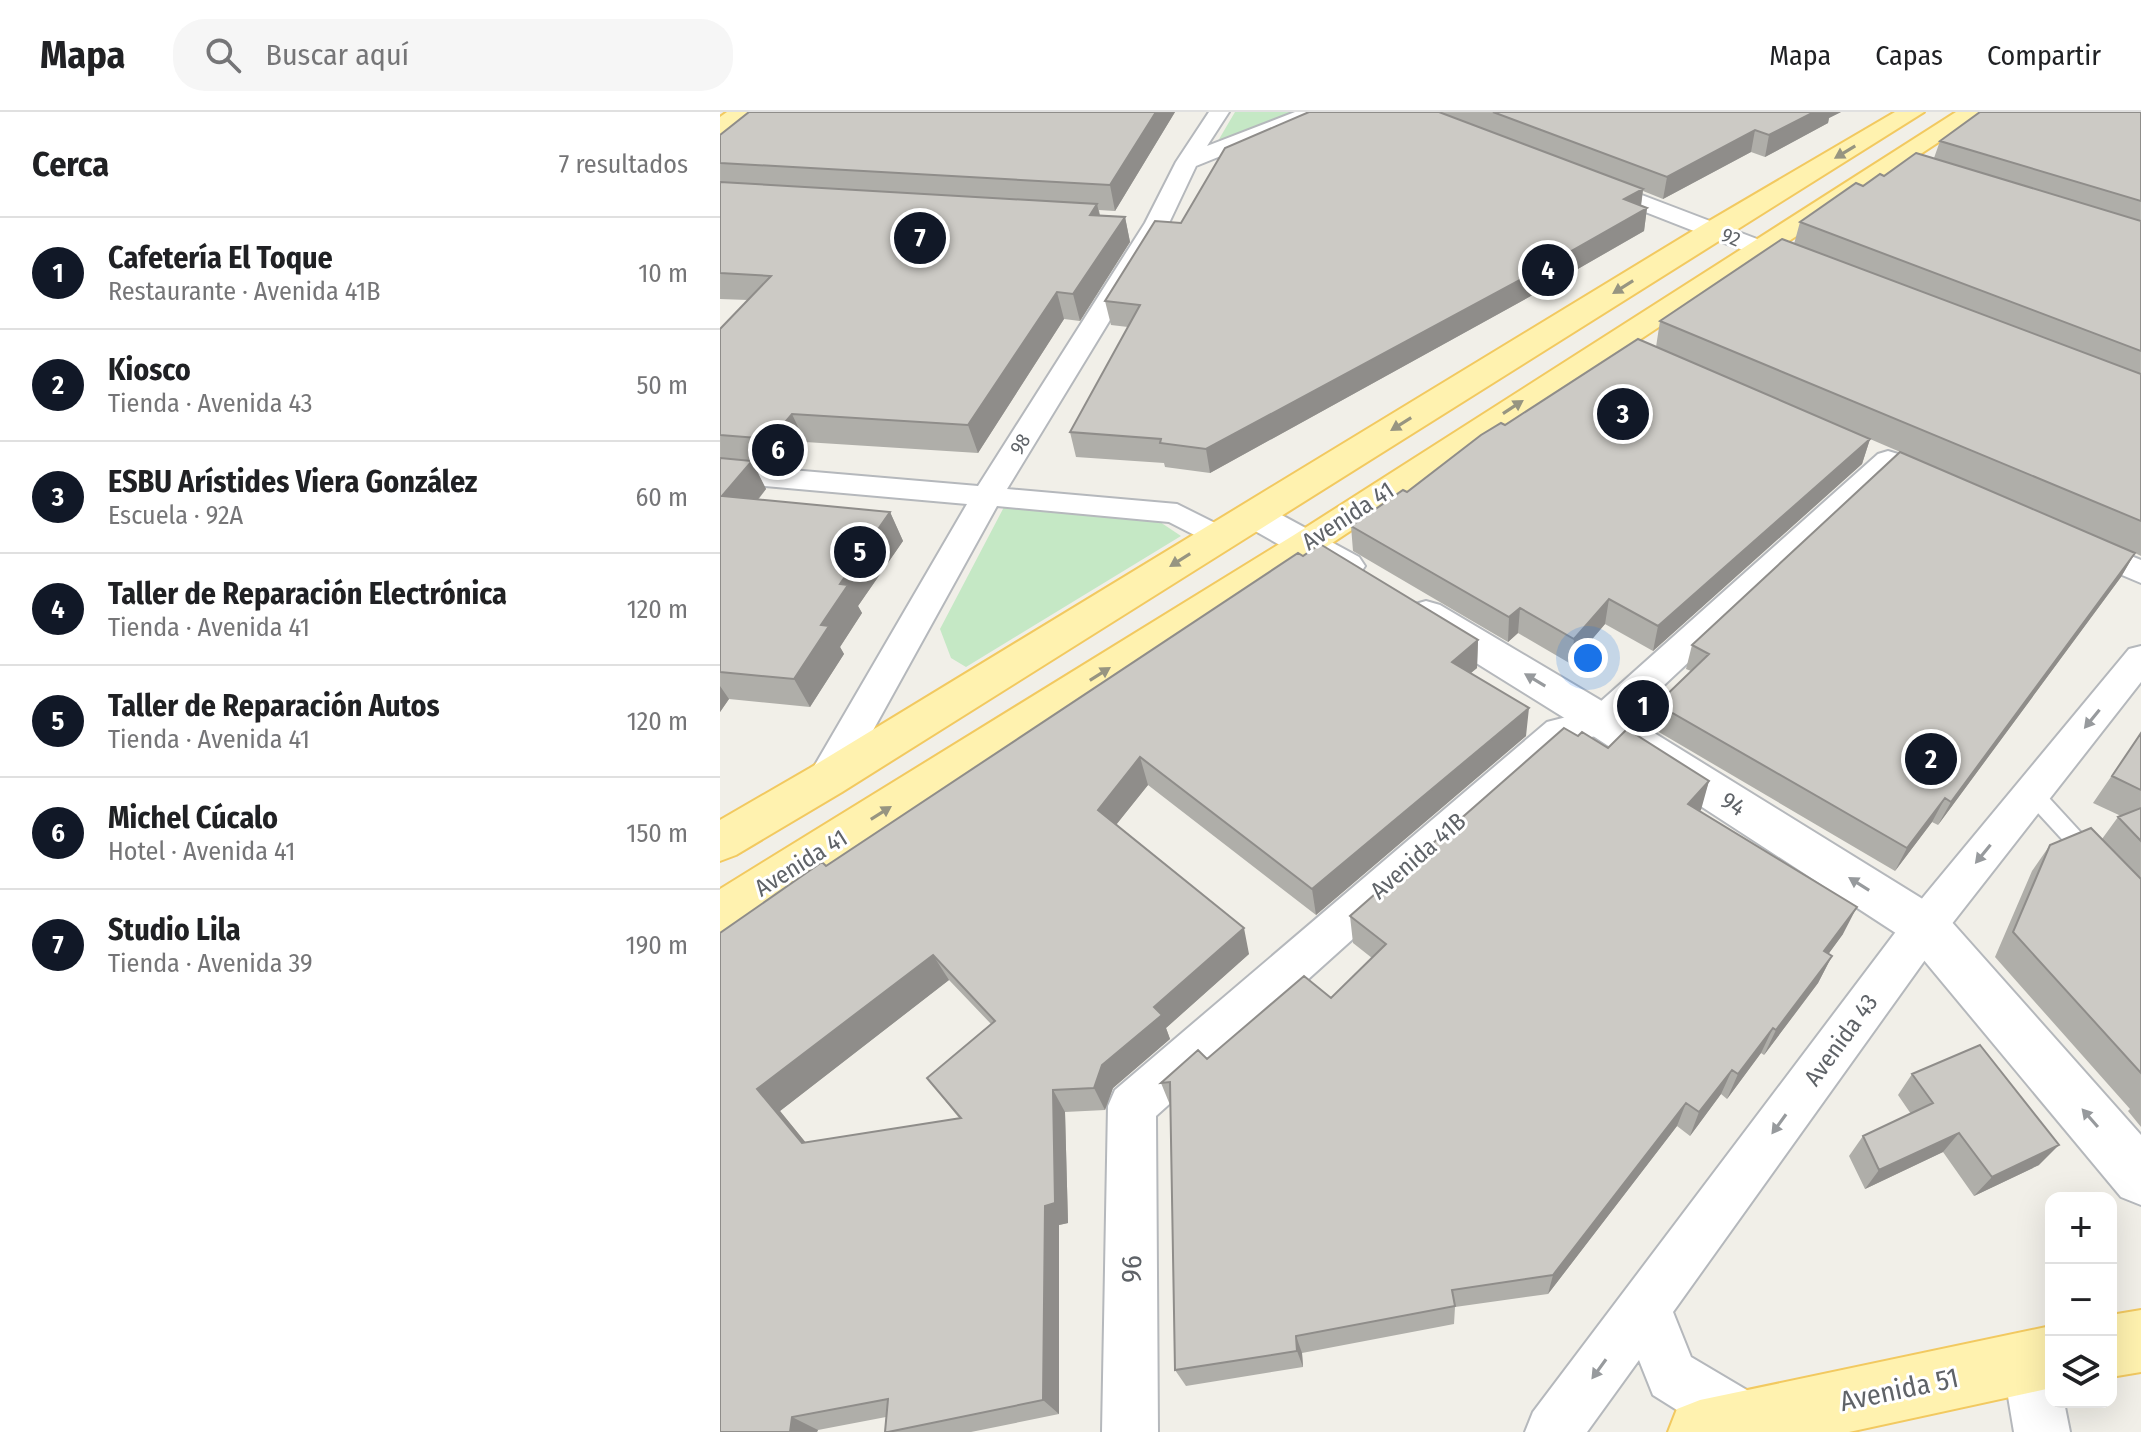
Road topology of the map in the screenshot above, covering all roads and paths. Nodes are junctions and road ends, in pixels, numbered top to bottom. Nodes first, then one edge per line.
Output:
1 (741, 112) edge
2 (1219, 112) edge
3 (1313, 112) edge
4 (1912, 112) edge
5 (1972, 112) edge
6 (720, 129) edge
7 (1187, 162) junction
8 (1894, 162) junction
9 (1923, 171) edge
10 (1569, 174) edge
11 (1125, 221) edge
12 (1157, 223) junction
13 (1714, 230) junction
14 (1759, 248) junction
15 (1818, 271) edge
16 (1615, 341) junction
17 (1643, 354) edge
18 (1888, 460) edge
19 (720, 473) edge
20 (986, 498) junction
21 (1254, 515) junction
22 (2057, 535) edge
23 (1218, 537) junction
24 (1307, 543) junction
25 (2141, 572) edge
26 (2141, 658) edge
27 (1602, 721) junction
28 (826, 780) junction
29 (2032, 793) junction
30 (720, 842) edge
31 (2109, 875) edge
32 (720, 914) edge
33 (1925, 926) junction
34 (1132, 1106) joint
35 (2141, 1177) edge
36 (1645, 1307) junction
37 (2141, 1341) edge
38 (2117, 1345) edge
39 (2040, 1359) edge
40 (1723, 1427) edge
41 (1130, 1432) edge
42 (1553, 1432) edge
43 (2042, 1432) edge

1 - 6 main road
2 - 7 street, 98
3 - 7 street
4 -> 13 main road, Avenida 41
5 - 8 main road, Avenida 41
7 - 12 street, 98
8 - 9 street
8 - 14 main road, Avenida 41
10 - 13 street, 92
11 - 12 street
12 - 20 street, 98
13 - 14 street, 92
13 -> 21 main road, Avenida 41
14 - 15 street, 92
14 - 16 main road, Avenida 41
16 - 17 street
24 -> 16 main road, Avenida 41
18 - 27 street, Avenida 41B
19 - 20 street
20 - 23 street
20 - 28 street, 98
21 - 23 main road, Avenida 41
21 - 24 street, 94
22 - 25 street
23 -> 28 main road, Avenida 41
27 -> 24 street, 94
32 -> 24 main road, Avenida 41
26 -> 29 street, Avenida 43
33 -> 27 street, 94
27 - 34 street, Avenida 41B
28 - 30 main road, Avenida 41
29 - 31 lane
29 -> 33 street, Avenida 43
35 -> 33 street, 94
33 -> 36 street, Avenida 43
34 - 41 street, 96
36 - 40 street
36 -> 42 street, Avenida 43
37 - 38 main road
39 - 40 main road, Avenida 51
39 - 43 street

